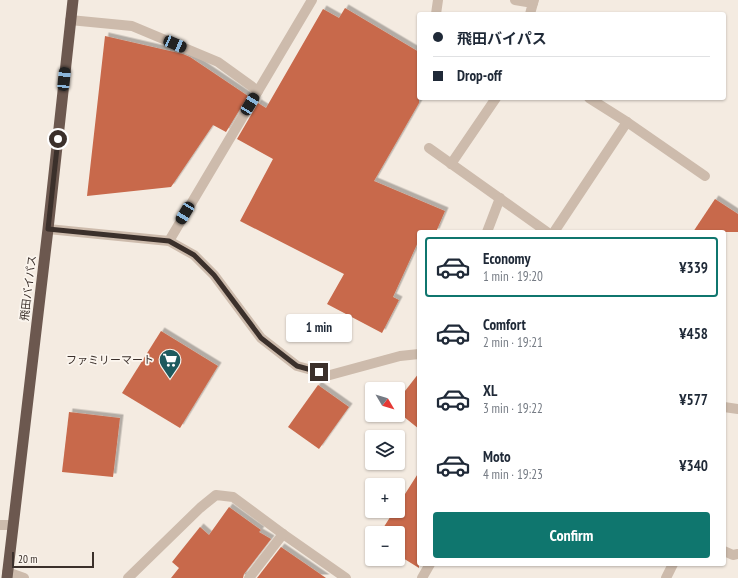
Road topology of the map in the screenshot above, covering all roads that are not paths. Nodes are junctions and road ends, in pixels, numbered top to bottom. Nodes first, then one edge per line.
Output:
1 (72, 0) edge
2 (312, 0) edge
3 (438, 0) edge
4 (515, 0) edge
5 (533, 1) edge
6 (436, 12) edge
7 (530, 12) edge
8 (70, 20) junction
9 (258, 91) junction
10 (495, 100) edge
11 (592, 100) edge
12 (628, 122) junction
13 (429, 148) dead end
14 (451, 164) junction
15 (705, 176) dead end
16 (500, 198) junction
17 (48, 229) junction
18 (488, 230) edge
19 (544, 230) edge
20 (555, 230) edge
21 (169, 241) junction
22 (417, 354) edge
23 (726, 406) edge
24 (738, 409) edge
25 (0, 525) edge
26 (13, 525) junction
27 (282, 534) junction
28 (726, 552) edge
29 (738, 554) edge
30 (429, 566) edge
31 (672, 566) edge
32 (7, 575) edge
33 (24, 578) edge
34 (128, 578) edge
35 (249, 578) edge
36 (346, 578) edge
37 (422, 578) edge
38 (666, 578) edge

1 - 8 highway, 飛田バイパス
2 - 9 street
3 - 6 street
4 - 5 street
5 - 7 street
8 - 9 street
8 - 17 highway, 飛田バイパス
9 - 21 street
10 - 14 street
11 - 12 street
12 - 15 street
12 - 20 street
13 - 14 street
14 - 16 street
16 - 18 street
16 - 19 street
17 - 21 street
17 - 26 highway, 飛田バイパス
21 - 22 street
23 - 24 street
25 - 26 street
26 - 32 highway, 飛田バイパス
27 - 34 street
27 - 35 street
27 - 36 street
28 - 29 street
30 - 37 street
31 - 38 street
32 - 33 street

